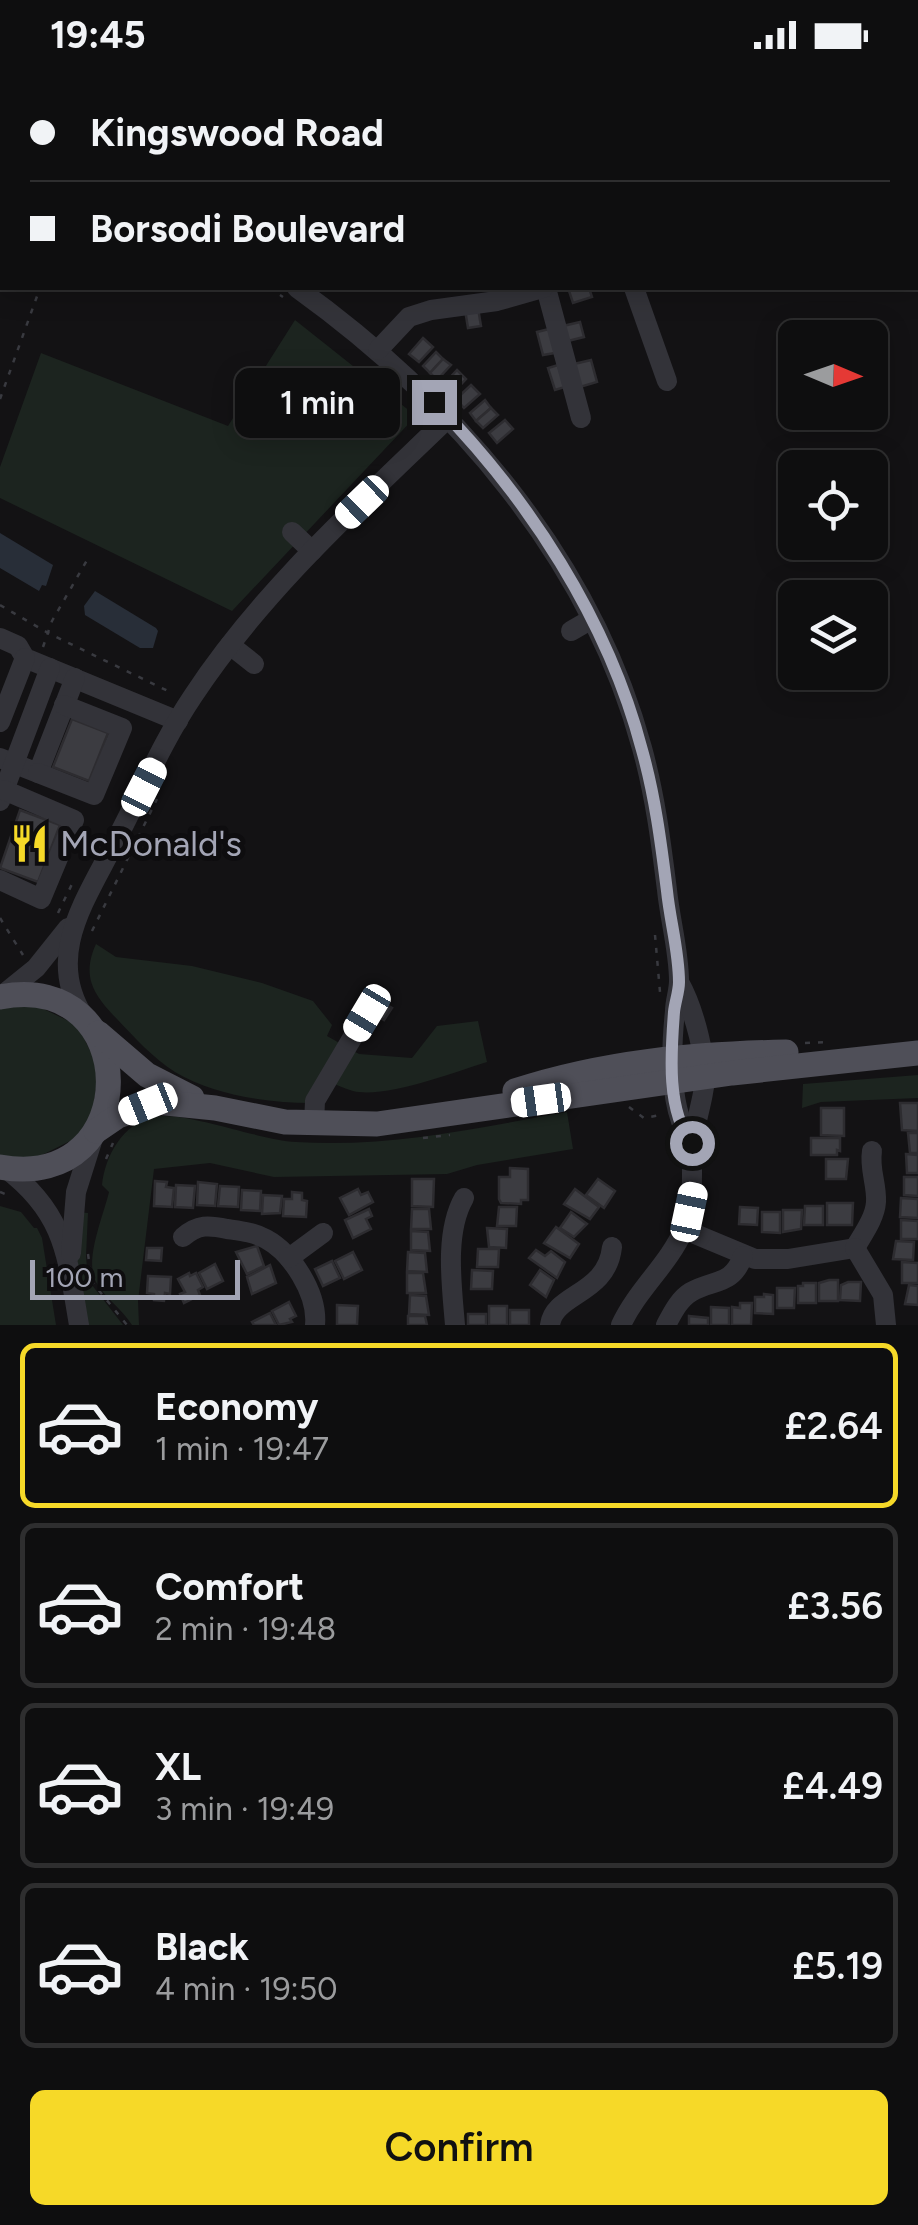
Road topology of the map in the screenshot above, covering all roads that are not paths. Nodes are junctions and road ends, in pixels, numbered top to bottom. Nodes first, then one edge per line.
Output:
1 (537, 290) edge
2 (546, 290) edge
3 (635, 290) edge
4 (296, 296) edge
5 (378, 350) junction
6 (668, 381) dead end
7 (449, 417) junction
8 (582, 418) dead end
9 (292, 532) dead end
10 (312, 551) junction
11 (590, 620) junction
12 (571, 631) dead end
13 (0, 638) edge
14 (230, 645) junction
15 (25, 658) junction
16 (254, 664) dead end
17 (50, 668) junction
18 (76, 678) junction
19 (64, 705) junction
20 (178, 721) junction
21 (0, 722) edge
22 (38, 773) junction
23 (5, 778) edge
24 (0, 880) edge
25 (92, 908) junction
26 (679, 982) junction
27 (0, 997) edge
28 (355, 1022) dead end
29 (88, 1024) junction
30 (918, 1053) edge
31 (702, 1066) junction
32 (673, 1070) junction
33 (215, 1108) junction
34 (314, 1124) junction
35 (95, 1132) junction
36 (692, 1143) junction
37 (872, 1149) dead end
38 (2, 1167) edge
39 (465, 1197) dead end
40 (684, 1229) junction
41 (324, 1233) dead end
42 (182, 1238) dead end
43 (612, 1244) dead end
44 (856, 1248) junction
45 (743, 1256) junction
46 (289, 1258) junction
47 (71, 1276) junction
48 (78, 1325) edge
49 (315, 1325) edge
50 (455, 1325) edge
51 (550, 1325) edge
52 (620, 1325) edge
53 (666, 1325) edge
54 (886, 1325) edge

1 - 5 street
2 - 8 street
3 - 6 street
4 - 5 street
5 - 7 street
7 - 10 street
7 - 11 street
9 - 10 street
10 - 14 street
11 - 12 street
11 - 26 street
13 - 15 street
14 - 16 street
14 - 20 street
15 - 17 street
15 - 21 street
17 - 18 street
17 - 23 street
18 - 19 street
18 - 20 street
19 - 22 street
19 - 22 street
20 - 25 street
22 - 23 street
23 - 24 street
25 - 27 street
25 - 29 street
26 - 31 street
26 - 32 street
27 - 29 main road
28 - 34 street
29 - 33 main road
29 - 35 main road
30 - 31 main road
31 - 32 main road
31 - 36 street
32 - 34 main road
32 - 36 street
33 - 34 main road
33 - 35 main road
35 - 38 main road
35 - 47 street
36 - 40 street
37 - 44 street
38 - 47 street
39 - 50 street
40 - 45 street
40 - 52 street
41 - 46 street
42 - 46 street
43 - 51 street
44 - 45 street
44 - 54 street
45 - 53 street
46 - 49 street
47 - 48 street

